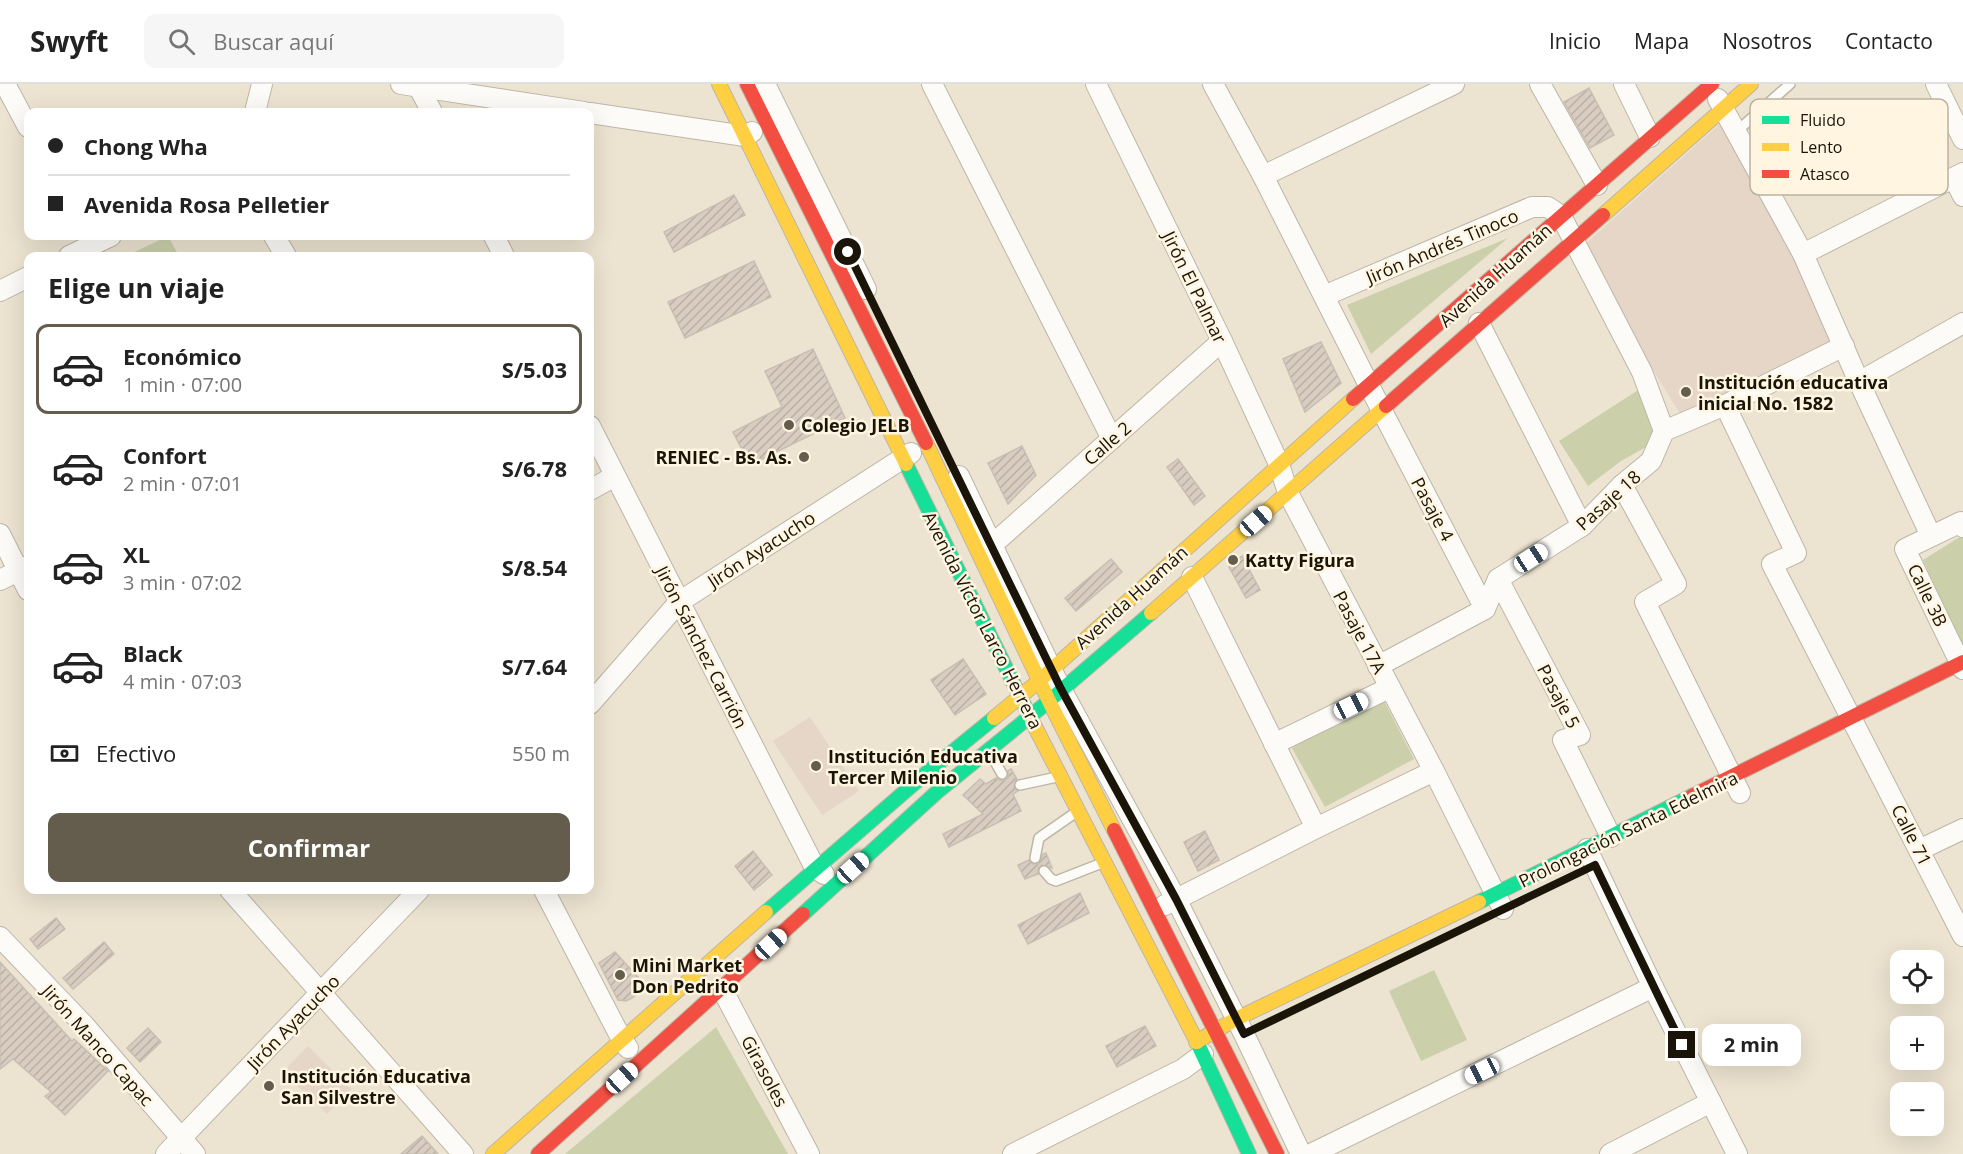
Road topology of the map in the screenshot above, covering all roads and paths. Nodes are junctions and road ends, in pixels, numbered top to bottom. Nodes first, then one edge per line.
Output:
1 (5, 84) edge
2 (262, 84) edge
3 (719, 84) edge
4 (747, 84) edge
5 (765, 84) edge
6 (932, 84) edge
7 (1096, 84) edge
8 (1213, 84) edge
9 (1454, 84) edge
10 (1540, 84) edge
11 (1624, 84) edge
12 (1751, 84) edge
13 (1790, 84) edge
14 (1936, 84) edge
15 (413, 85) edge
16 (1711, 85) edge
17 (1773, 99) edge
18 (1943, 99) edge
19 (256, 108) edge
20 (429, 108) edge
21 (559, 108) edge
22 (1724, 108) junction
23 (1948, 108) edge
24 (594, 114) edge
25 (24, 120) edge
26 (1750, 120) edge
27 (767, 124) junction
28 (1736, 132) junction
29 (745, 136) junction
30 (1650, 136) junction
31 (1963, 139) edge
32 (1750, 157) edge
33 (1263, 176) junction
34 (1959, 176) edge
35 (1597, 185) junction
36 (1771, 195) edge
37 (1921, 195) edge
38 (1963, 196) edge
39 (1561, 216) junction
40 (1573, 242) junction
41 (92, 246) edge
42 (78, 252) edge
43 (1803, 254) junction
44 (24, 279) edge
45 (0, 291) edge
46 (1324, 296) junction
47 (1479, 323) junction
48 (1963, 323) edge
49 (1222, 341) junction
50 (1844, 346) junction
51 (1859, 382) junction
52 (1370, 385) junction
53 (1725, 405) junction
54 (1381, 409) junction
55 (1664, 431) junction
56 (594, 434) edge
57 (1112, 439) junction
58 (927, 444) junction
59 (902, 458) junction
60 (1279, 464) junction
61 (615, 476) junction
62 (1622, 484) junction
63 (594, 488) edge
64 (1288, 493) junction
65 (1582, 526) junction
66 (1963, 527) edge
67 (0, 534) edge
68 (1931, 536) junction
69 (992, 545) junction
70 (23, 569) edge
71 (1192, 577) junction
72 (1498, 579) junction
73 (0, 580) edge
74 (679, 602) junction
75 (1485, 609) junction
76 (1962, 665) edge
77 (1378, 666) junction
78 (1046, 674) junction
79 (1389, 688) junction
80 (1019, 695) junction
81 (1055, 695) junction
82 (594, 699) edge
83 (1030, 715) junction
84 (1858, 730) junction
85 (1274, 744) junction
86 (988, 750) junction
87 (1434, 771) junction
88 (1002, 774) dead end
89 (924, 775) junction
90 (1088, 777) junction
91 (1065, 782) junction
92 (1020, 785) dead end
93 (1738, 789) junction
94 (937, 792) junction
95 (1079, 810) junction
96 (1316, 828) junction
97 (1963, 829) edge
98 (1611, 837) junction
99 (1919, 850) junction
100 (1035, 858) dead end
101 (1593, 861) junction
102 (1105, 863) junction
103 (815, 868) junction
104 (1133, 870) junction
105 (1044, 871) dead end
106 (1113, 880) junction
107 (837, 884) junction
108 (234, 894) edge
109 (415, 894) edge
110 (546, 894) edge
111 (1176, 899) junction
112 (1501, 906) junction
113 (1154, 910) junction
114 (1963, 936) edge
115 (0, 937) edge
116 (1653, 987) junction
117 (722, 989) junction
118 (321, 994) junction
119 (1245, 1027) junction
120 (1220, 1038) junction
121 (622, 1040) junction
122 (1200, 1048) junction
123 (639, 1063) junction
124 (1711, 1102) junction
125 (181, 1138) junction
126 (166, 1154) edge
127 (195, 1154) edge
128 (463, 1154) edge
129 (493, 1154) edge
130 (538, 1154) edge
131 (809, 1154) edge
132 (1013, 1154) edge
133 (1249, 1154) edge
134 (1277, 1154) edge
135 (1301, 1154) edge
136 (1311, 1154) edge
137 (1610, 1154) edge
138 (1737, 1154) edge

1 - 25 street
2 - 19 street
3 - 29 main road, Avenida Víctor Larco Herrera
4 - 27 main road, Avenida Víctor Larco Herrera
5 - 69 street, Avenida Víctor Larco Herrera
6 - 57 street
7 - 49 street, Jirón El Palmar
8 - 33 street, Pasaje 4
9 - 33 street
10 - 35 street
11 - 30 street
12 - 22 main road, Avenida Huamán
13 - 17 lane
14 - 18 street
15 - 20 street
15 - 21 street
16 - 22 street
16 - 30 main road, Avenida Huamán
22 - 28 street
22 - 40 main road, Avenida Huamán
23 - 31 street
24 - 29 street
26 - 28 lane
27 - 29 street
27 - 58 main road, Avenida Víctor Larco Herrera
28 - 32 street
29 - 59 main road, Avenida Víctor Larco Herrera
30 - 35 main road, Avenida Huamán
33 - 46 street, Pasaje 4
34 - 38 street
35 - 39 main road, Avenida Huamán
36 - 43 street
37 - 43 street
39 - 40 street
39 - 46 street, Jirón Andrés Tinoco
39 - 52 main road, Avenida Huamán
40 - 47 main road, Avenida Huamán
40 - 55 street
41 - 42 street
43 - 50 street
44 - 45 street
46 - 52 street, Pasaje 4
47 - 54 main road, Avenida Huamán
47 - 65 street
48 - 51 street
49 - 57 street, Calle 2
49 - 60 street, Jirón El Palmar
50 - 51 street
50 - 53 street
51 - 68 street
52 - 54 street, Pasaje 4
52 - 60 main road, Avenida Huamán
53 - 55 street
53 - 84 street, Calle 71
54 - 64 main road, Avenida Huamán
54 - 75 street, Pasaje 4
55 - 62 street, Pasaje 18
56 - 61 street, Jirón Sánchez Carrión
57 - 69 street, Calle 2
58 - 59 street, Jirón Ayacucho
58 - 78 main road, Avenida Víctor Larco Herrera
59 - 74 street, Jirón Ayacucho
59 - 80 main road, Avenida Víctor Larco Herrera
60 - 64 street, Jirón El Palmar
60 - 78 main road, Avenida Huamán
61 - 63 street
61 - 74 street, Jirón Sánchez Carrión
62 - 65 street, Pasaje 18
62 - 93 street
64 - 71 main road, Avenida Huamán
64 - 77 street, Pasaje 17A
65 - 72 street, Pasaje 18
66 - 68 street, Calle 3B
67 - 70 street
68 - 76 street, Calle 3B
69 - 78 street, Avenida Víctor Larco Herrera
70 - 73 street
71 - 81 main road, Avenida Huamán
71 - 85 street
72 - 75 street
72 - 98 street, Pasaje 5
74 - 82 street, Jirón Ayacucho
74 - 103 street, Jirón Sánchez Carrión
75 - 77 street
76 - 84 main road, Prolongación Santa Edelmira
77 - 79 street, Pasaje 17A
78 - 80 main road, Avenida Huamán
78 - 81 street, Avenida Víctor Larco Herrera
79 - 85 street
79 - 87 street, Pasaje 17A
80 - 83 main road, Avenida Víctor Larco Herrera
80 - 89 main road, Avenida Huamán
81 - 83 main road, Avenida Huamán
81 - 90 main road, Avenida Víctor Larco Herrera
81 - 111 street, Avenida Víctor Larco Herrera
83 - 86 main road, Avenida Huamán
83 - 91 main road, Avenida Víctor Larco Herrera
84 - 93 main road, Prolongación Santa Edelmira
84 - 99 street, Calle 71
85 - 96 street
86 - 88 lane
86 - 94 main road, Avenida Huamán
87 - 96 street
87 - 112 street, Pasaje 17A
89 - 94 main road
89 - 103 main road, Avenida Huamán
90 - 91 main road
90 - 104 main road, Avenida Víctor Larco Herrera
91 - 92 lane
91 - 95 main road, Avenida Víctor Larco Herrera
93 - 98 main road, Prolongación Santa Edelmira
94 - 107 main road, Avenida Huamán
95 - 100 lane
95 - 102 main road, Avenida Víctor Larco Herrera
96 - 111 street
97 - 99 street
98 - 101 main road, Prolongación Santa Edelmira
99 - 114 street, Calle 71
101 - 112 main road, Prolongación Santa Edelmira
101 - 116 street
102 - 105 lane
102 - 106 main road, Avenida Víctor Larco Herrera
103 - 107 street
103 - 121 main road, Avenida Huamán
104 - 106 main road
104 - 113 main road, Avenida Víctor Larco Herrera
106 - 122 main road, Avenida Víctor Larco Herrera
107 - 117 main road, Avenida Huamán
108 - 118 street
109 - 118 street, Jirón Ayacucho
110 - 121 street
111 - 113 street
111 - 119 street, Avenida Víctor Larco Herrera
112 - 119 main road, Prolongación Santa Edelmira
113 - 120 main road, Avenida Víctor Larco Herrera
115 - 125 street, Jirón Manco Capac
116 - 124 street
116 - 136 street
117 - 123 main road, Avenida Huamán
117 - 131 street, Girasoles
118 - 125 street, Jirón Ayacucho
118 - 128 street
119 - 120 main road, Prolongación Santa Edelmira
119 - 135 street, Avenida Víctor Larco Herrera
120 - 122 main road, Prolongación Santa Edelmira
120 - 134 main road, Avenida Víctor Larco Herrera
121 - 123 street
121 - 129 main road, Avenida Huamán
122 - 132 street
122 - 133 main road, Avenida Víctor Larco Herrera
123 - 130 main road, Avenida Huamán
124 - 137 street
124 - 138 street
125 - 126 street, Jirón Ayacucho
125 - 127 street, Jirón Manco Capac

